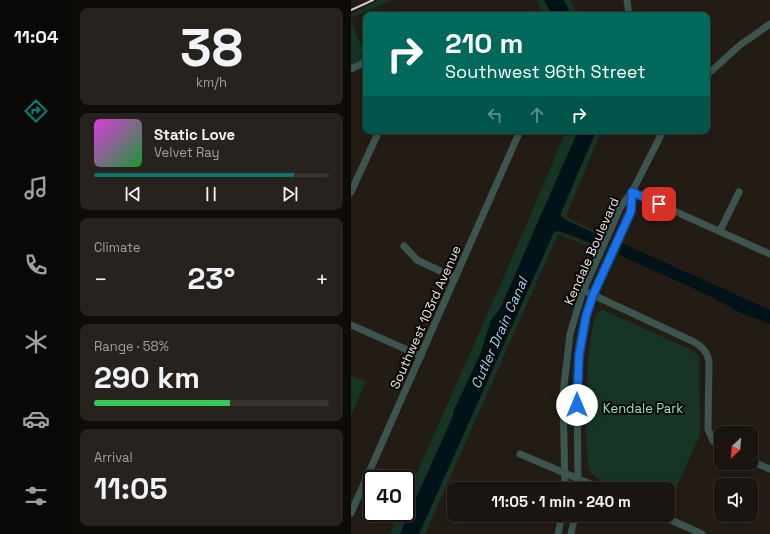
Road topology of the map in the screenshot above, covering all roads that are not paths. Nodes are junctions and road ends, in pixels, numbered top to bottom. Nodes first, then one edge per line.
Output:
1 (627, 0) edge
2 (629, 12) edge
3 (770, 24) edge
4 (363, 64) edge
5 (351, 70) edge
6 (710, 71) edge
7 (378, 134) edge
8 (519, 134) edge
9 (661, 134) edge
10 (351, 192) edge
11 (632, 192) junction
12 (739, 192) dead end
13 (720, 231) junction
14 (404, 246) dead end
15 (770, 254) edge
16 (455, 278) junction
17 (583, 291) junction
18 (593, 295) junction
19 (351, 325) edge
20 (421, 356) junction
21 (714, 442) edge
22 (520, 454) dead end
23 (758, 464) edge
24 (770, 469) edge
25 (565, 472) junction
26 (577, 478) junction
27 (565, 482) edge
28 (577, 482) edge
29 (586, 482) edge
30 (351, 513) edge
31 (561, 522) edge
32 (574, 522) edge
33 (675, 522) edge
34 (558, 534) edge
35 (571, 534) edge
36 (702, 534) edge

1 - 2 street
3 - 6 street
4 - 5 street
7 - 10 street
8 - 16 street, Southwest 103rd Avenue
9 - 11 street, Kendale Boulevard
11 - 13 street
11 - 17 street, Kendale Boulevard
11 - 18 street, Kendale Boulevard
12 - 13 street
13 - 15 street
14 - 16 street
16 - 20 street, Southwest 103rd Avenue
17 - 18 street
17 - 25 street, Kendale Boulevard
18 - 21 street
18 - 26 street, Kendale Boulevard
19 - 20 street
20 - 30 street, Southwest 103rd Avenue
22 - 25 street
23 - 24 street
25 - 26 street
25 - 27 street, Kendale Boulevard
26 - 28 street, Kendale Boulevard
26 - 29 street
31 - 34 street
32 - 35 street
33 - 36 street

